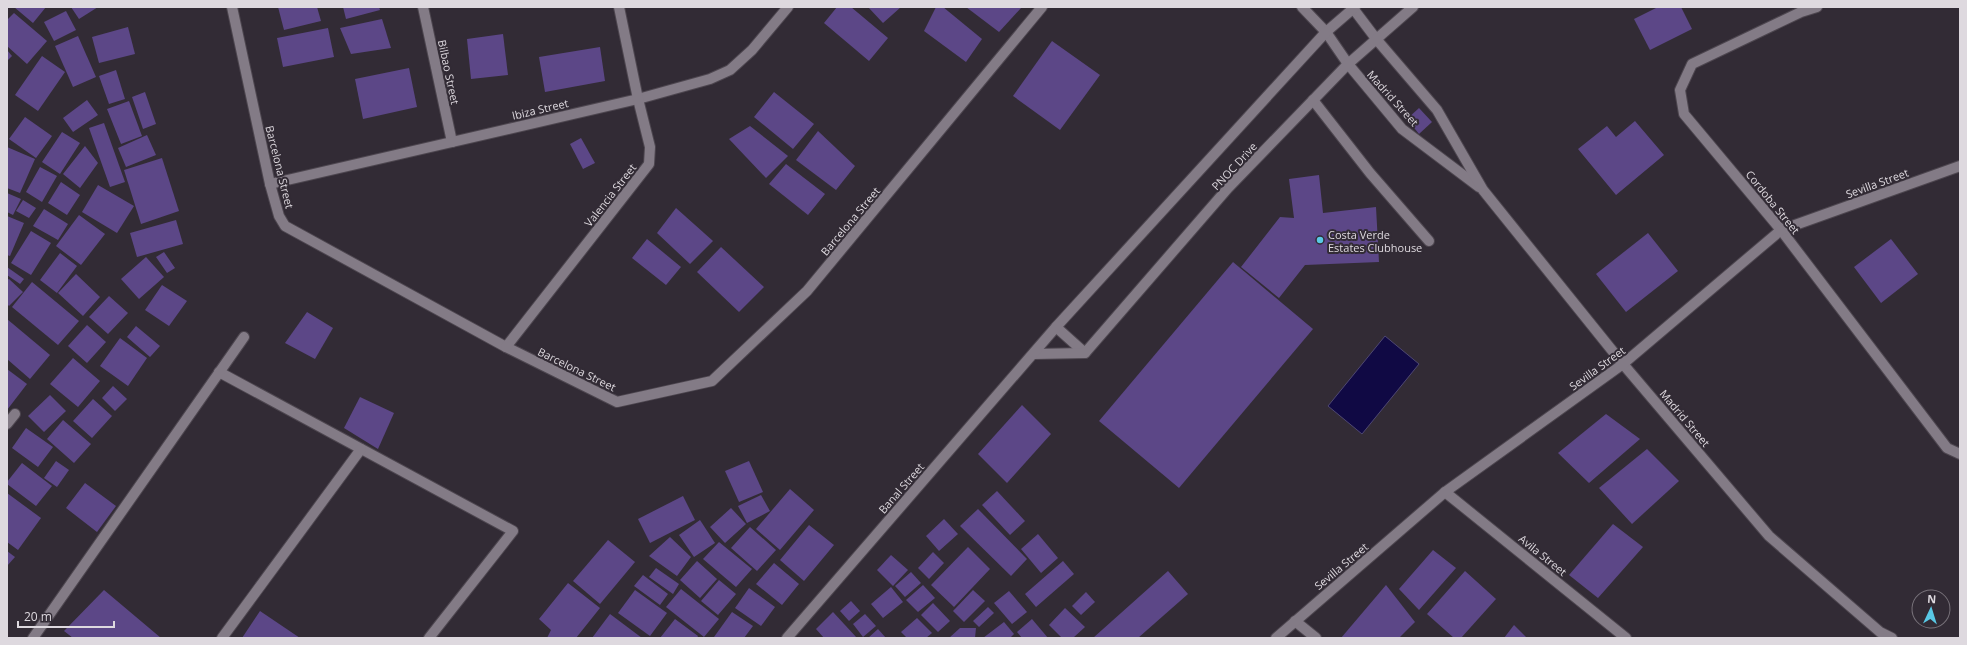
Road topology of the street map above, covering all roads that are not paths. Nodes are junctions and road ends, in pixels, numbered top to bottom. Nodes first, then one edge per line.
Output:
1 (232, 7) edge
2 (423, 7) edge
3 (619, 7) edge
4 (788, 7) edge
5 (1042, 7) edge
6 (1302, 7) edge
7 (1413, 7) edge
8 (1817, 7) edge
9 (1354, 8) edge
10 (1326, 32) junction
11 (1377, 40) junction
12 (1348, 64) junction
13 (638, 99) junction
14 (1313, 100) junction
15 (452, 142) junction
16 (1960, 166) edge
17 (270, 184) junction
18 (1483, 190) junction
19 (1781, 230) junction
20 (1429, 241) dead end
21 (1056, 327) junction
22 (244, 338) dead end
23 (506, 347) junction
24 (1085, 353) junction
25 (1034, 354) junction
26 (1624, 364) junction
27 (219, 372) junction
28 (15, 414) dead end
29 (7, 424) edge
30 (361, 449) junction
31 (1960, 454) edge
32 (1445, 492) junction
33 (1295, 621) junction
34 (33, 638) edge
35 (222, 638) edge
36 (429, 638) edge
37 (787, 638) edge
38 (1276, 638) edge
39 (1316, 638) edge
40 (1626, 638) edge
41 (1892, 638) edge

1 - 17 street, Barcelona Street
2 - 15 street, Bilbao Street
3 - 13 street, Valencia Street
4 - 13 street, Ibiza Street
5 - 23 street, Barcelona Street
6 - 10 street, Madrid Street
7 - 11 street, PNOC Drive
8 - 19 street, Cordoba Street
9 - 10 street, PNOC Drive
9 - 11 street, Madrid Street
10 - 12 street, Madrid Street
10 - 21 street, PNOC Drive
11 - 12 street, PNOC Drive
11 - 18 street, Madrid Street
12 - 14 street, PNOC Drive
12 - 18 street, Madrid Street
13 - 15 street, Ibiza Street
13 - 23 street, Valencia Street
14 - 20 street
14 - 24 street, PNOC Drive
15 - 17 street, Ibiza Street
16 - 19 street, Sevilla Street
17 - 23 street, Barcelona Street
18 - 26 street, Madrid Street
19 - 26 street, Sevilla Street
19 - 31 street, Cordoba Street
21 - 24 street
21 - 25 street, PNOC Drive
22 - 27 street
24 - 25 street
25 - 37 street, Banal Street
26 - 32 street, Sevilla Street
26 - 41 street, Madrid Street
27 - 30 street
27 - 34 street
28 - 29 street
30 - 35 street
30 - 36 street
32 - 33 street, Sevilla Street
32 - 40 street, Avila Street
33 - 38 street, Sevilla Street
33 - 39 street

